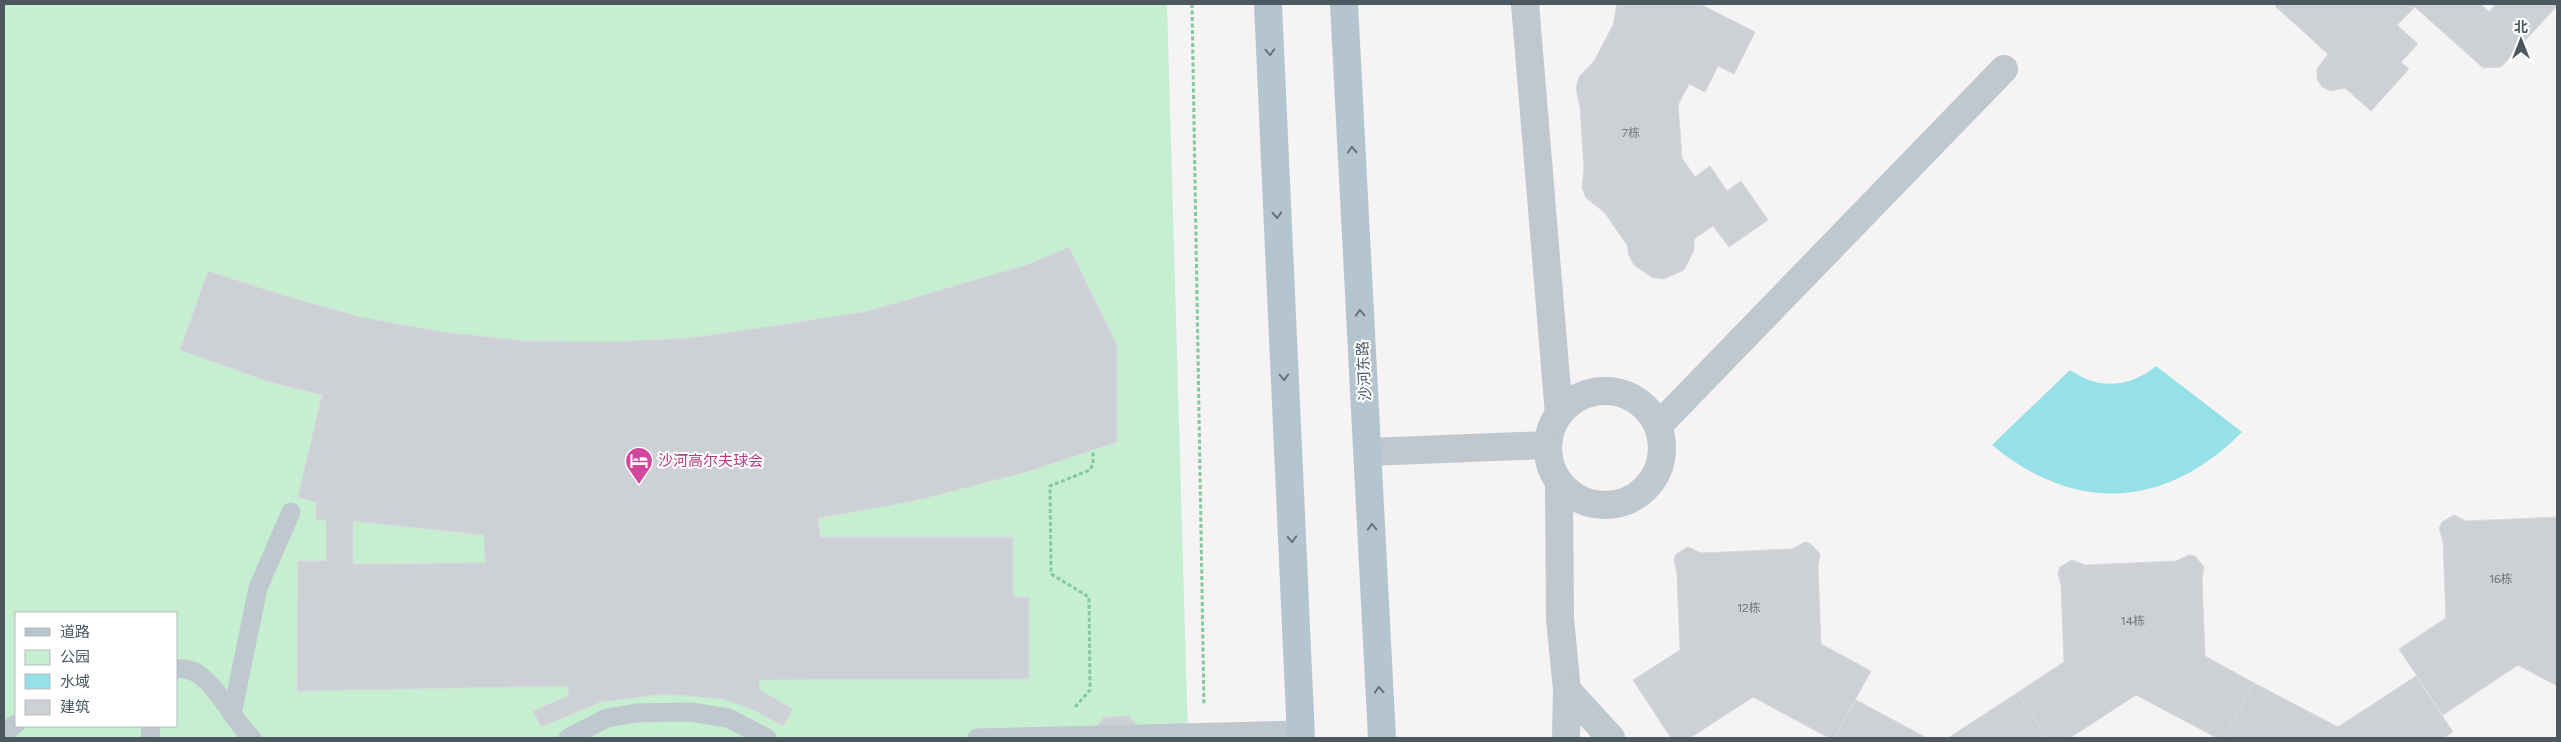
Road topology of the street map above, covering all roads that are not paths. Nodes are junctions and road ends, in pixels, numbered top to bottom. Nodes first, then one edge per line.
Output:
1 (1268, 4) edge
2 (1344, 4) edge
3 (1525, 4) edge
4 (2004, 70) dead end
5 (1559, 414) junction
6 (1658, 426) junction
7 (1547, 445) junction
8 (1368, 452) junction
9 (1560, 484) junction
10 (290, 512) dead end
11 (178, 669) edge
12 (1567, 690) junction
13 (232, 714) junction
14 (15, 725) edge
15 (4, 732) edge
16 (1301, 734) edge
17 (249, 737) edge
18 (1048, 737) edge
19 (568, 738) edge
20 (767, 738) edge
21 (977, 738) edge
22 (1016, 738) edge
23 (1382, 738) edge
24 (1566, 738) edge
25 (1611, 738) edge

1 -> 16 main road
8 -> 2 main road, 沙河东路
3 - 5 street
4 - 6 street
5 - 6 street
5 - 7 street
6 - 9 street
7 - 8 street
7 - 9 street
23 -> 8 main road, 沙河东路
9 - 12 street
10 - 13 lane
11 - 13 lane
12 - 24 street
12 - 25 street
13 - 17 lane
14 - 15 lane
16 - 18 lane
18 - 22 lane
19 - 20 lane
21 - 22 lane

